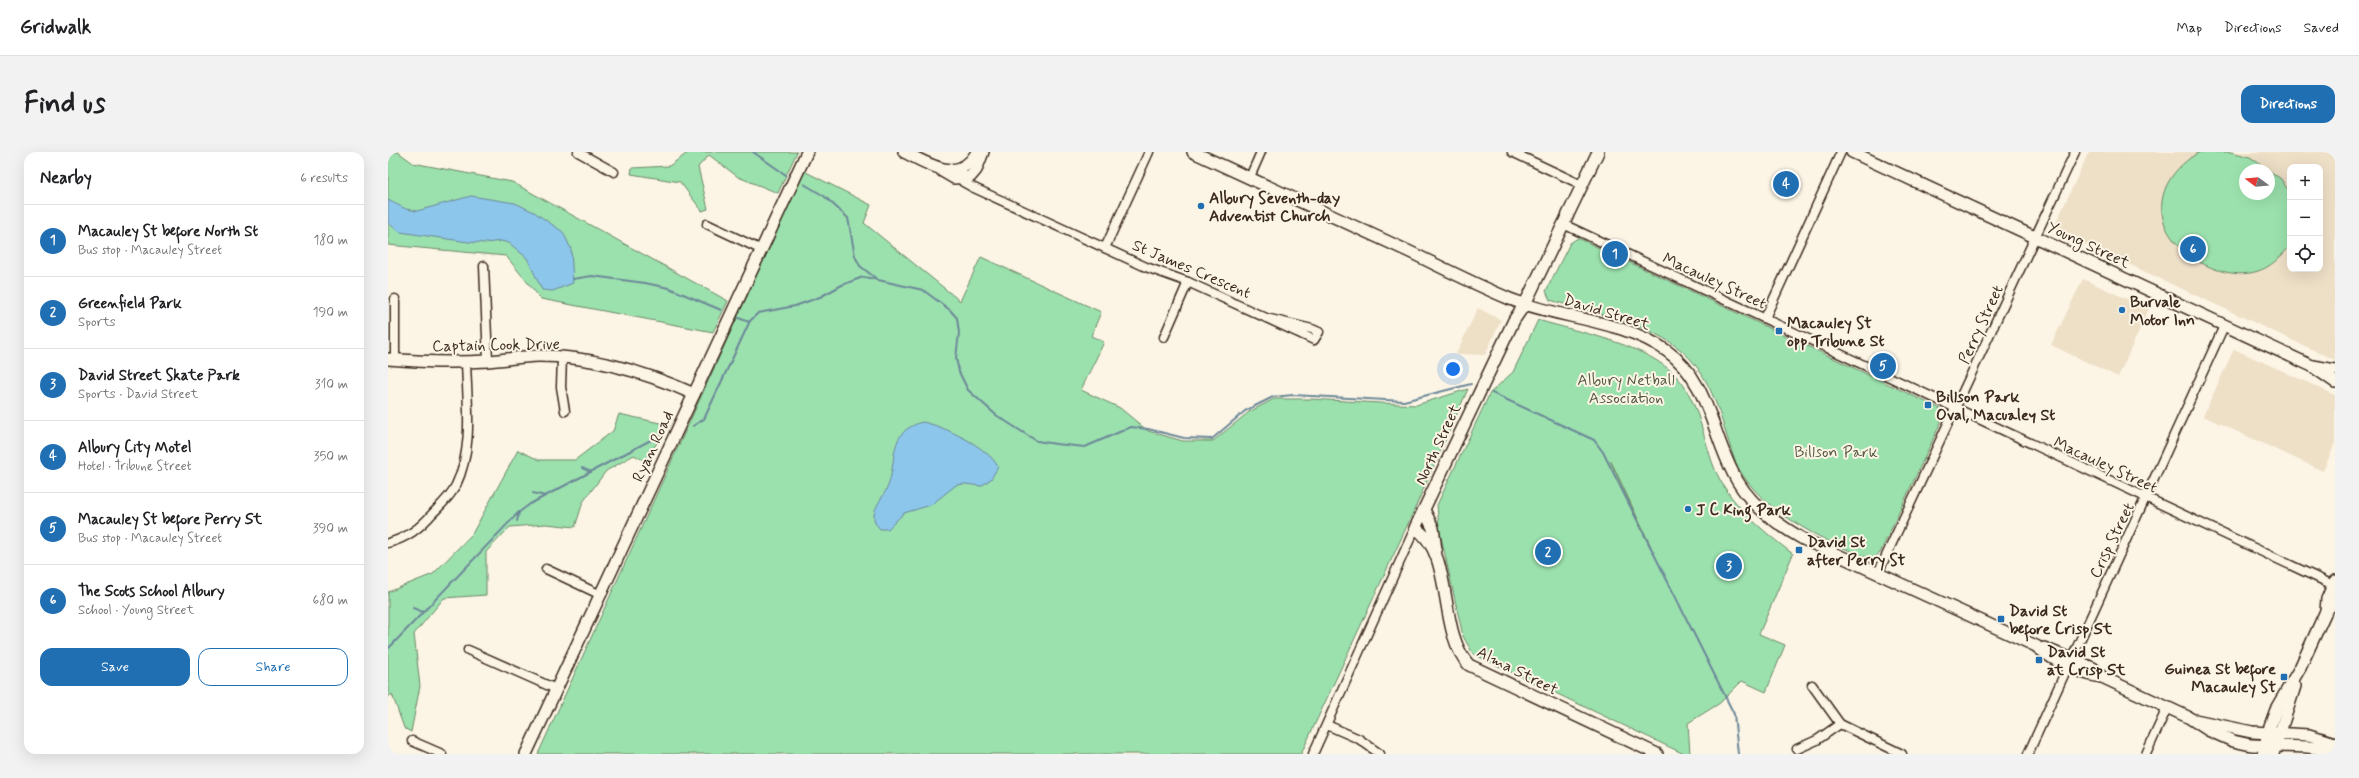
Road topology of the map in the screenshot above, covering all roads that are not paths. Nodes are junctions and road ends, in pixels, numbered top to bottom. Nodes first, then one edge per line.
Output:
1 (578, 152) edge
2 (807, 152) edge
3 (904, 152) edge
4 (977, 152) edge
5 (983, 152) edge
6 (1149, 152) edge
7 (1193, 152) edge
8 (1261, 152) edge
9 (1512, 152) edge
10 (1598, 152) edge
11 (1841, 152) edge
12 (1852, 152) edge
13 (2075, 152) edge
14 (614, 172) dead end
15 (960, 174) junction
16 (1250, 177) junction
17 (1582, 185) junction
18 (707, 224) dead end
19 (1563, 224) junction
20 (2035, 237) junction
21 (1105, 248) junction
22 (762, 250) junction
23 (484, 266) dead end
24 (1188, 282) junction
25 (395, 299) dead end
26 (1525, 304) junction
27 (1765, 318) junction
28 (2224, 326) junction
29 (1164, 337) dead end
30 (1314, 340) dead end
31 (562, 357) junction
32 (392, 360) edge
33 (488, 361) junction
34 (466, 362) junction
35 (2312, 366) junction
36 (2335, 370) edge
37 (2335, 382) edge
38 (694, 394) junction
39 (1956, 408) junction
40 (565, 411) dead end
41 (2146, 498) junction
42 (1424, 510) junction
43 (1415, 528) junction
44 (388, 543) edge
45 (1436, 555) junction
46 (546, 569) dead end
47 (1878, 573) junction
48 (2334, 583) edge
49 (601, 595) junction
50 (2335, 601) edge
51 (2326, 611) junction
52 (468, 650) dead end
53 (2070, 662) junction
54 (2300, 668) junction
55 (1812, 684) dead end
56 (556, 689) junction
57 (2167, 708) junction
58 (2193, 720) junction
59 (1840, 724) junction
60 (1327, 725) junction
61 (2268, 733) junction
62 (2280, 734) junction
63 (412, 741) dead end
64 (2335, 743) edge
65 (1797, 749) dead end
66 (2270, 750) edge
67 (2335, 752) edge
68 (442, 754) edge
69 (526, 754) edge
70 (1313, 754) edge
71 (1380, 754) edge
72 (1657, 754) edge
73 (1902, 754) edge
74 (2028, 754) edge
75 (2146, 754) edge

1 - 14 street
2 - 22 street, Ryan Road
3 - 15 street, St James Crescent
4 - 15 street
5 - 15 street
6 - 21 street, St James Crescent
7 - 16 street, David Street
8 - 16 street
9 - 17 street
10 - 17 street, North Street
11 - 27 street
12 - 20 street, Young Street
13 - 20 street, Perry Street
15 - 21 street, St James Crescent
16 - 26 street, David Street
17 - 19 street, North Street
18 - 22 street
19 - 26 street, North Street
19 - 27 street, Macauley Street
20 - 28 street, Young Street
20 - 39 street, Perry Street
21 - 24 street, St James Crescent
22 - 38 street, Ryan Road
23 - 33 street
24 - 29 street
24 - 30 street, St James Crescent
25 - 32 street
26 - 42 street, North Street
26 - 47 street, David Street
27 - 39 street, Macauley Street
28 - 35 street, Young Street
28 - 41 street, Crisp Street
31 - 33 street, Captain Cook Drive
31 - 38 street, Captain Cook Drive
31 - 40 street
32 - 34 street, Captain Cook Drive
33 - 34 street, Captain Cook Drive
34 - 44 street
35 - 36 street, Young Street
35 - 37 street, Young Street
38 - 49 street, Ryan Road
39 - 41 street, Macauley Street
39 - 47 street, Perry Street
41 - 48 street, Macauley Street
41 - 53 street, Crisp Street
42 - 43 street, North Street
42 - 45 street, Alma Street
43 - 45 street, Alma Street
43 - 60 street, North Street
45 - 72 street, Alma Street
46 - 49 street
47 - 53 street, David Street
48 - 51 street
49 - 56 street, Ryan Road
50 - 51 street
51 - 54 street
52 - 56 street
53 - 57 street, David Street
53 - 74 street, Crisp Street
54 - 61 street
54 - 62 street
55 - 59 street
56 - 69 street, Ryan Road
57 - 58 street, David Street
57 - 75 street
58 - 61 street, David Street
58 - 66 street, David Street
59 - 65 street
59 - 73 street
60 - 70 street, North Street
60 - 71 street
61 - 62 street, David Street
61 - 66 street
62 - 64 street, David Street
62 - 66 street
63 - 68 street
66 - 67 street, David Street

